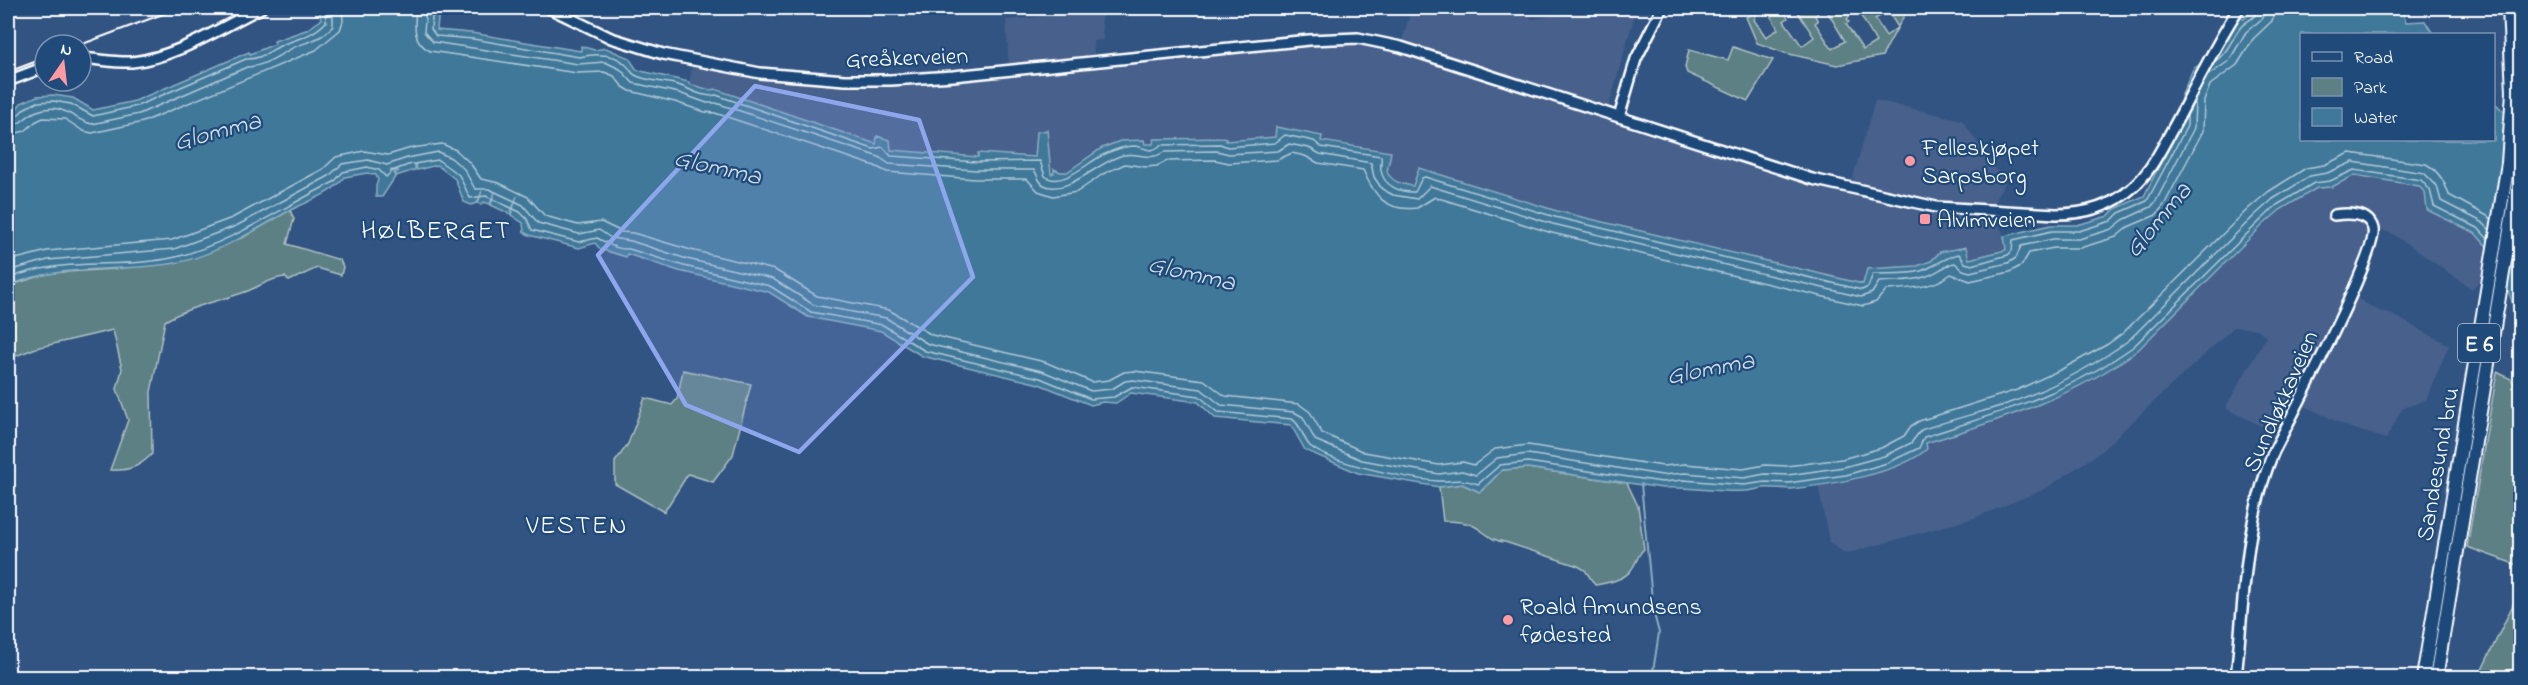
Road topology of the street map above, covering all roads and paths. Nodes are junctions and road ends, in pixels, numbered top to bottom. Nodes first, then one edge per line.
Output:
1 (261, 8) edge
2 (549, 8) edge
3 (1662, 8) edge
4 (2239, 8) edge
5 (2509, 8) edge
6 (93, 59) edge
7 (33, 72) edge
8 (8, 81) edge
9 (1619, 117) junction
10 (2520, 170) edge
11 (2334, 215) dead end
12 (2236, 678) edge
13 (2423, 678) edge
14 (2436, 678) edge

1 - 6 main road
2 - 9 main road, Greåkerveien
3 - 9 main road
4 - 9 main road
5 - 13 highway, Sandesund bru / E 6
7 - 8 main road
10 - 14 highway, Sandesund bru / E 6
11 - 12 main road, Sundløkkaveien

